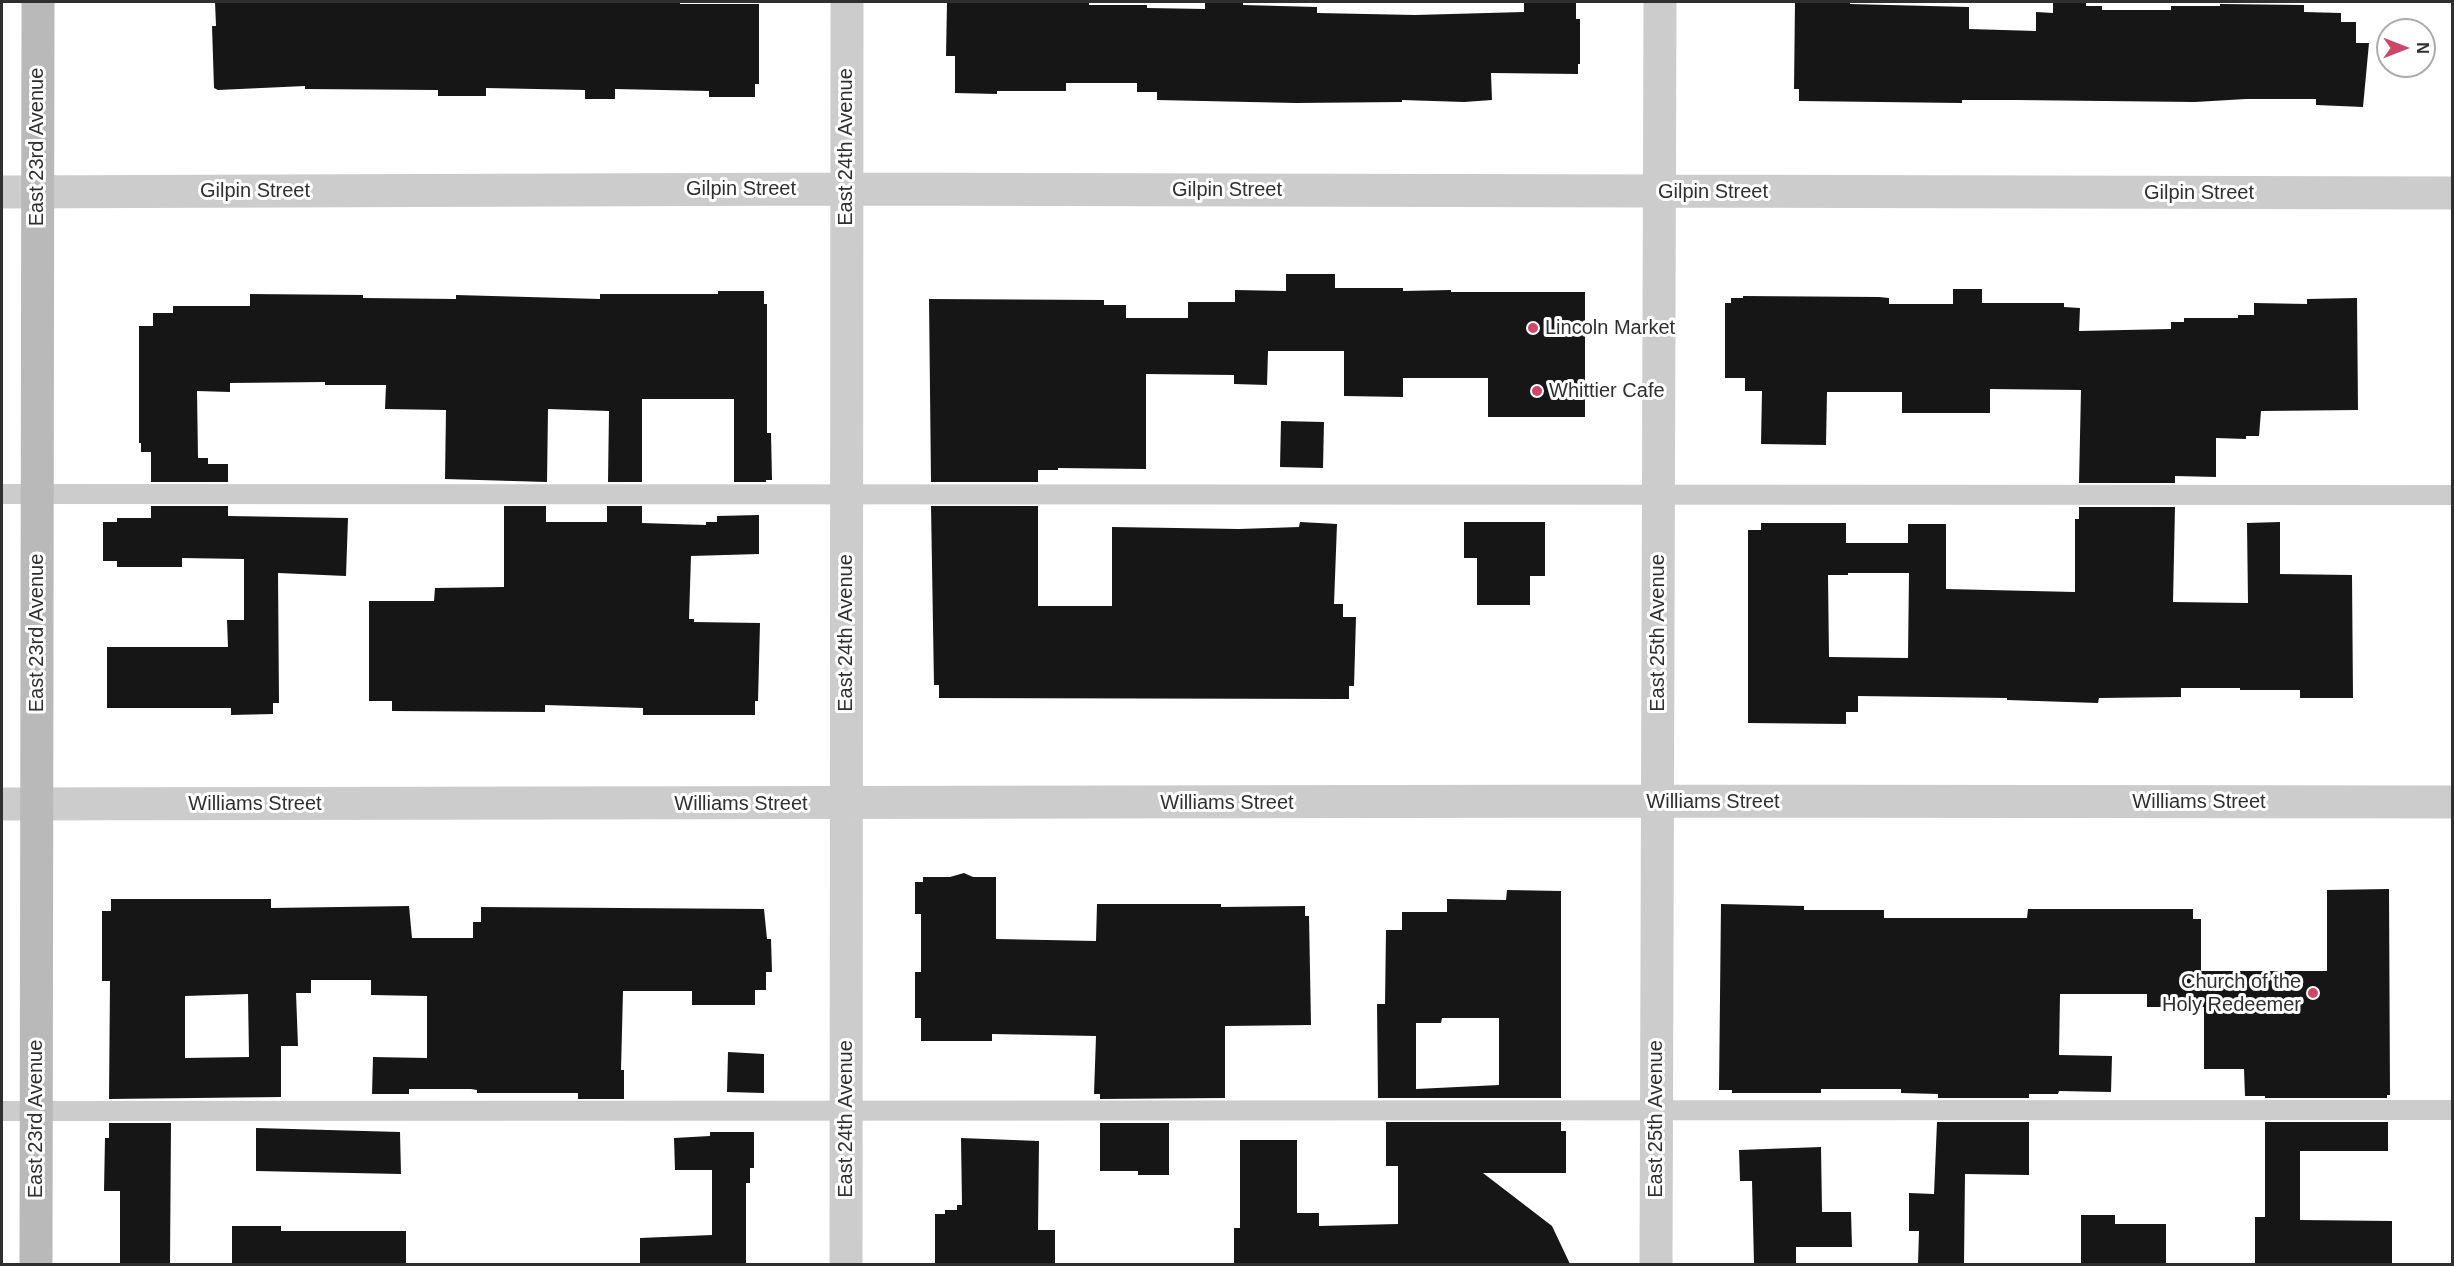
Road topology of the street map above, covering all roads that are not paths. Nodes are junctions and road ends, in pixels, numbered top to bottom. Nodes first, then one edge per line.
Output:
1 (38, 2) edge
2 (847, 2) edge
3 (1660, 2) edge
4 (845, 189) junction
5 (2, 192) edge
6 (37, 192) junction
7 (1659, 192) junction
8 (2452, 193) edge
9 (2, 494) edge
10 (37, 494) junction
11 (845, 495) junction
12 (1658, 495) junction
13 (2452, 495) edge
14 (1658, 801) junction
15 (2452, 802) edge
16 (2, 804) edge
17 (847, 804) junction
18 (37, 805) junction
19 (846, 1110) junction
20 (1656, 1110) junction
21 (2452, 1110) edge
22 (2, 1111) edge
23 (35, 1111) junction
24 (36, 1264) edge
25 (846, 1264) edge
26 (1656, 1264) edge

1 - 6 street, East 23rd Avenue
2 - 4 street, East 24th Avenue
3 - 7 street, East 25th Avenue
4 - 6 street, Gilpin Street
4 - 7 street, Gilpin Street
4 - 11 street, East 24th Avenue
5 - 6 street, Gilpin Street
6 - 10 street, East 23rd Avenue
7 - 8 street, Gilpin Street
7 - 12 street, East 25th Avenue
9 - 10 lane
10 - 11 lane
10 - 18 street, East 23rd Avenue
11 - 12 lane
11 - 17 street, East 24th Avenue
12 - 13 lane
12 - 14 street, East 25th Avenue
14 - 15 street, Williams Street
14 - 17 street, Williams Street
14 - 20 street, East 25th Avenue
16 - 18 street, Williams Street
17 - 18 street, Williams Street
17 - 19 street, East 24th Avenue
18 - 23 street, East 23rd Avenue
19 - 20 lane
19 - 23 lane
19 - 25 street, East 24th Avenue
20 - 21 lane
20 - 26 street, East 25th Avenue
22 - 23 lane
23 - 24 street, East 23rd Avenue

